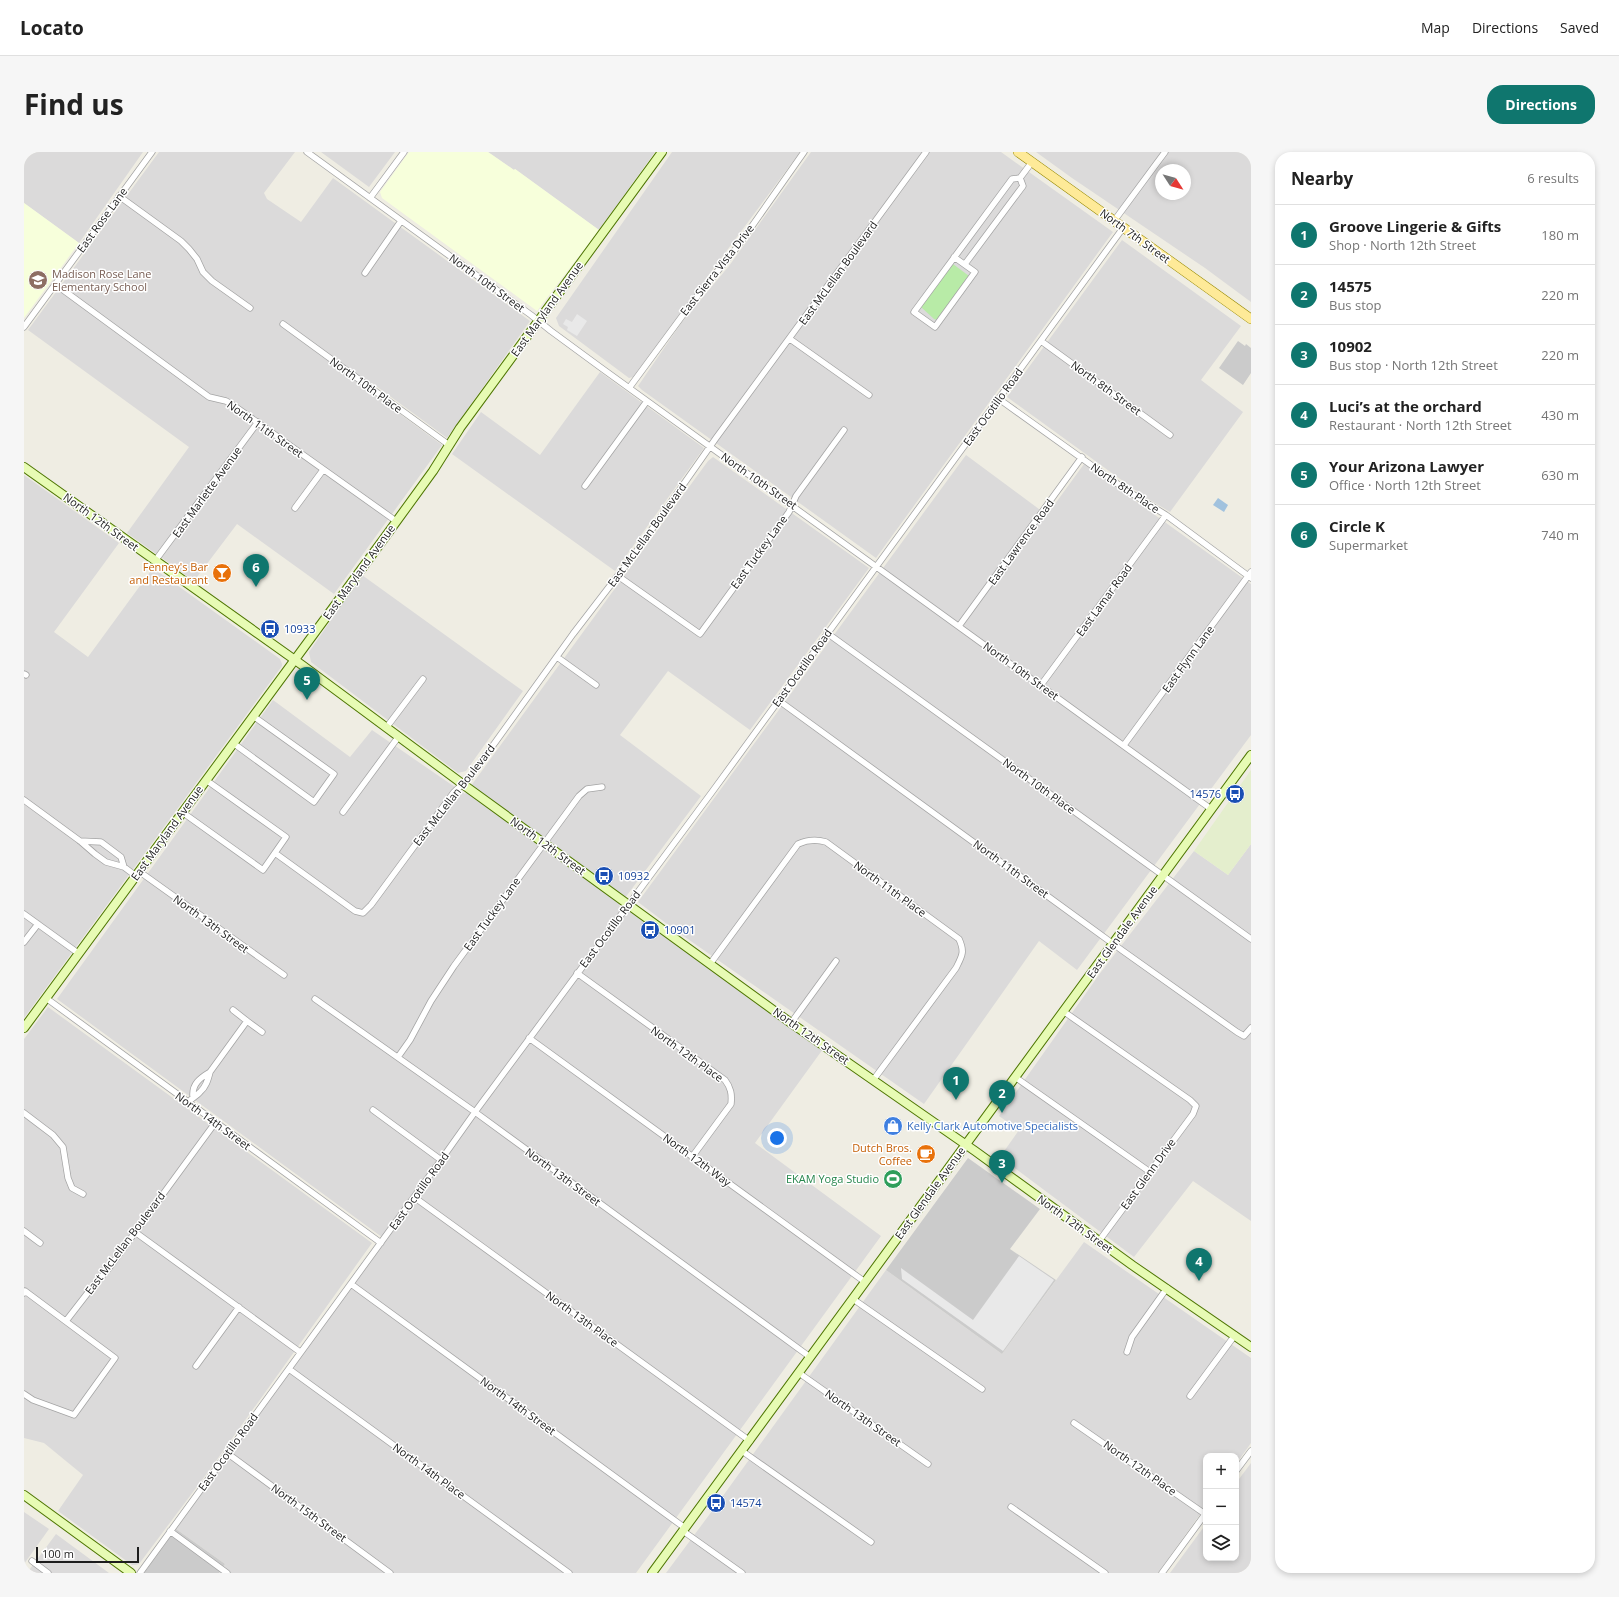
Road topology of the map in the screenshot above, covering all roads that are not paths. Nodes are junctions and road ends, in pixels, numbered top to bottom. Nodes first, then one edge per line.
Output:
1 (152, 152) edge
2 (307, 152) edge
3 (404, 152) edge
4 (662, 152) edge
5 (804, 152) edge
6 (926, 152) edge
7 (1018, 152) edge
8 (1165, 152) edge
9 (1032, 162) junction
10 (1020, 178) junction
11 (119, 196) junction
12 (370, 198) junction
13 (401, 221) junction
14 (1114, 221) junction
15 (1124, 228) junction
16 (954, 257) junction
17 (965, 264) junction
18 (364, 273) dead end
19 (55, 284) junction
20 (250, 308) dead end
21 (1251, 319) edge
22 (538, 321) junction
23 (282, 324) dead end
24 (24, 327) edge
25 (790, 339) junction
26 (1041, 341) junction
27 (629, 388) junction
28 (869, 395) dead end
29 (999, 399) junction
30 (647, 401) junction
31 (258, 422) junction
32 (844, 430) dead end
33 (1170, 435) dead end
34 (449, 445) junction
35 (711, 447) junction
36 (1082, 458) junction
37 (24, 467) edge
38 (323, 470) junction
39 (585, 486) dead end
40 (792, 504) junction
41 (295, 508) dead end
42 (1166, 515) junction
43 (396, 521) junction
44 (156, 561) junction
45 (876, 566) junction
46 (1250, 575) edge
47 (618, 576) junction
48 (959, 626) junction
49 (827, 633) junction
50 (557, 657) junction
51 (294, 660) junction
52 (423, 679) dead end
53 (596, 685) dead end
54 (1041, 685) junction
55 (778, 700) junction
56 (253, 716) junction
57 (386, 728) junction
58 (399, 736) junction
59 (233, 743) junction
60 (1124, 746) junction
61 (1251, 754) edge
62 (206, 780) junction
63 (462, 784) junction
64 (602, 787) dead end
65 (24, 800) edge
66 (1211, 809) junction
67 (182, 812) junction
68 (343, 812) dead end
69 (80, 841) junction
70 (544, 843) junction
71 (274, 853) junction
72 (124, 867) junction
73 (138, 874) junction
74 (1163, 876) junction
75 (629, 904) junction
76 (24, 914) edge
77 (38, 924) junction
78 (1251, 939) edge
79 (24, 942) edge
80 (1114, 943) junction
81 (78, 954) junction
82 (836, 961) dead end
83 (710, 964) junction
84 (577, 973) junction
85 (284, 975) dead end
86 (46, 998) junction
87 (315, 999) dead end
88 (232, 1010) dead end
89 (1064, 1011) junction
90 (247, 1021) junction
91 (791, 1023) junction
92 (24, 1027) edge
93 (1251, 1028) edge
94 (262, 1032) dead end
95 (529, 1038) junction
96 (398, 1057) junction
97 (210, 1072) junction
98 (1015, 1077) junction
99 (874, 1079) junction
100 (198, 1082) junction
101 (204, 1087) junction
102 (193, 1096) junction
103 (188, 1103) junction
104 (373, 1110) dead end
105 (475, 1112) junction
106 (24, 1113) edge
107 (215, 1123) junction
108 (966, 1144) junction
109 (692, 1157) junction
110 (441, 1160) junction
111 (1150, 1172) junction
112 (82, 1194) dead end
113 (414, 1197) junction
114 (24, 1232) edge
115 (135, 1232) junction
116 (1099, 1241) junction
117 (40, 1243) dead end
118 (381, 1243) junction
119 (865, 1282) junction
120 (351, 1284) junction
121 (1167, 1288) junction
122 (24, 1293) edge
123 (853, 1299) junction
124 (239, 1307) junction
125 (66, 1321) junction
126 (1234, 1335) junction
127 (1251, 1347) edge
128 (300, 1352) junction
129 (1127, 1352) dead end
130 (810, 1357) junction
131 (196, 1366) dead end
132 (289, 1369) junction
133 (799, 1373) junction
134 (982, 1389) dead end
135 (24, 1394) edge
136 (1190, 1396) dead end
137 (1074, 1423) dead end
138 (750, 1441) junction
139 (742, 1451) junction
140 (1251, 1451) edge
141 (227, 1453) junction
142 (928, 1464) dead end
143 (1239, 1467) edge
144 (24, 1495) edge
145 (1011, 1507) dead end
146 (1203, 1511) edge
147 (1203, 1517) edge
148 (684, 1530) junction
149 (170, 1531) junction
150 (871, 1542) dead end
151 (32, 1561) dead end
152 (48, 1573) edge
153 (131, 1573) edge
154 (140, 1573) edge
155 (227, 1573) edge
156 (390, 1573) edge
157 (569, 1573) edge
158 (652, 1573) edge
159 (742, 1573) edge
160 (1105, 1573) edge
161 (1162, 1573) edge

1 - 11 street, East Rose Lane
2 - 12 street, North 10th Street
3 - 12 street
4 - 22 street, East Maryland Avenue
5 - 27 street, East Sierra Vista Drive
6 - 25 street, East McLellan Boulevard
7 - 9 main road, North 7th Street
8 - 14 street
9 - 10 street
9 - 14 main road, North 7th Street
10 - 16 street
10 - 17 street
11 - 19 street, East Rose Lane
11 - 20 street
12 - 13 street, North 10th Street
13 - 18 street
13 - 22 street, North 10th Street
14 - 15 main road, North 7th Street
15 - 21 main road, North 7th Street
15 - 26 street, East Ocotillo Road
16 - 17 street
16 - 17 street
19 - 24 street, East Rose Lane
19 - 31 street, North 11th Street
22 - 27 street, North 10th Street
22 - 34 street, East Maryland Avenue
23 - 34 street, North 10th Place
25 - 28 street
25 - 35 street, East McLellan Boulevard
26 - 29 street, East Ocotillo Road
26 - 33 street, North 8th Street
27 - 30 street, North 10th Street
29 - 36 street, North 8th Place
29 - 45 street, East Ocotillo Road
30 - 35 street, North 10th Street
30 - 39 street
31 - 38 street, North 11th Street
31 - 44 street, East Marlette Avenue
32 - 40 street, East Tuckey Lane
34 - 43 street, East Maryland Avenue
35 - 40 street, North 10th Street
35 - 47 street, East McLellan Boulevard
36 - 42 street, North 8th Place
36 - 48 street, East Lawrence Road
37 - 44 street, North 12th Street
38 - 41 street
38 - 43 street, North 11th Street
40 - 45 street, North 10th Street
40 - 47 street, East Tuckey Lane
42 - 46 street, North 8th Place
42 - 54 street, East Lamar Road
43 - 51 street, East Maryland Avenue
44 - 51 street, North 12th Street
45 - 48 street, North 10th Street
45 - 49 street, East Ocotillo Road
46 - 60 street, East Flynn Lane
47 - 50 street, East McLellan Boulevard
48 - 54 street, North 10th Street
49 - 55 street, East Ocotillo Road
49 - 74 street, North 10th Place
50 - 53 street
50 - 63 street, East McLellan Boulevard
51 - 56 street, East Maryland Avenue
51 - 57 street, North 12th Street
52 - 57 street
54 - 60 street, North 10th Street
55 - 75 street, East Ocotillo Road
55 - 80 street, North 11th Street
56 - 59 street, East Maryland Avenue
56 - 59 street
57 - 58 street, North 12th Street
58 - 63 street, North 12th Street
58 - 68 street
59 - 62 street, East Maryland Avenue
60 - 66 street, North 10th Street
61 - 66 street, East Glendale Avenue
62 - 67 street, East Maryland Avenue
62 - 71 street
63 - 70 street, North 12th Street
63 - 71 street, East McLellan Boulevard
64 - 70 street, East Tuckey Lane
65 - 69 street, North 13th Street
66 - 74 street, East Glendale Avenue
67 - 71 street
67 - 73 street, East Maryland Avenue
69 - 72 street, North 13th Street
69 - 72 street, North 13th Street
70 - 75 street, North 12th Street
70 - 96 street, East Tuckey Lane
72 - 73 street, North 13th Street
73 - 81 street, East Maryland Avenue
73 - 85 street, North 13th Street
74 - 78 street, North 10th Place
74 - 80 street, East Glendale Avenue
75 - 83 street, North 12th Street
75 - 84 street, East Ocotillo Road
76 - 77 street
77 - 79 street
77 - 81 street
80 - 89 street, East Glendale Avenue
80 - 93 street, North 11th Street
81 - 86 street, East Maryland Avenue
82 - 91 street
83 - 91 street, North 12th Street
83 - 99 street, North 11th Place
84 - 95 street, East Ocotillo Road
84 - 109 street, North 12th Place
86 - 92 street, East Maryland Avenue
86 - 103 street, North 14th Street
87 - 96 street, North 13th Street
88 - 90 street
89 - 98 street, East Glendale Avenue
89 - 111 street, East Glenn Drive
90 - 94 street
90 - 97 street
91 - 99 street, North 12th Street
95 - 105 street, East Ocotillo Road
95 - 109 street, North 12th Way
96 - 105 street, North 13th Street
97 - 100 street
97 - 101 street
98 - 108 street, East Glendale Avenue
98 - 111 street
99 - 108 street, North 12th Street
100 - 101 street
100 - 102 street
101 - 102 street
102 - 103 street
103 - 107 street, North 14th Street
104 - 110 street
105 - 110 street, East Ocotillo Road
105 - 130 street, North 13th Street
106 - 112 street
107 - 115 street, East McLellan Boulevard
107 - 118 street, North 14th Street
108 - 116 street, North 12th Street
108 - 119 street, East Glendale Avenue
109 - 119 street, North 12th Way
110 - 113 street, East Ocotillo Road
111 - 116 street, East Glenn Drive
113 - 118 street, East Ocotillo Road
113 - 138 street, North 13th Place
114 - 117 street
115 - 124 street
115 - 125 street, East McLellan Boulevard
116 - 121 street, North 12th Street
118 - 120 street, East Ocotillo Road
119 - 123 street, East Glendale Avenue
120 - 128 street, East Ocotillo Road
120 - 148 street, North 14th Street
121 - 126 street, North 12th Street
121 - 129 street
122 - 125 street
123 - 130 street, East Glendale Avenue
123 - 134 street
124 - 128 street
124 - 131 street
125 - 135 street
126 - 127 street, North 12th Street
126 - 136 street
128 - 132 street, East Ocotillo Road
130 - 133 street, East Glendale Avenue
132 - 141 street, East Ocotillo Road
132 - 157 street, North 14th Place
133 - 138 street, East Glendale Avenue
133 - 142 street, North 13th Street
137 - 146 street, North 12th Place
138 - 139 street, East Glendale Avenue
139 - 148 street, East Glendale Avenue
139 - 150 street
140 - 143 street
141 - 149 street, East Ocotillo Road
141 - 156 street, North 15th Street
144 - 153 street
145 - 160 street
147 - 161 street
148 - 158 street, East Glendale Avenue
148 - 159 street, North 14th Street
149 - 154 street, East Ocotillo Road
149 - 155 street
151 - 152 street

